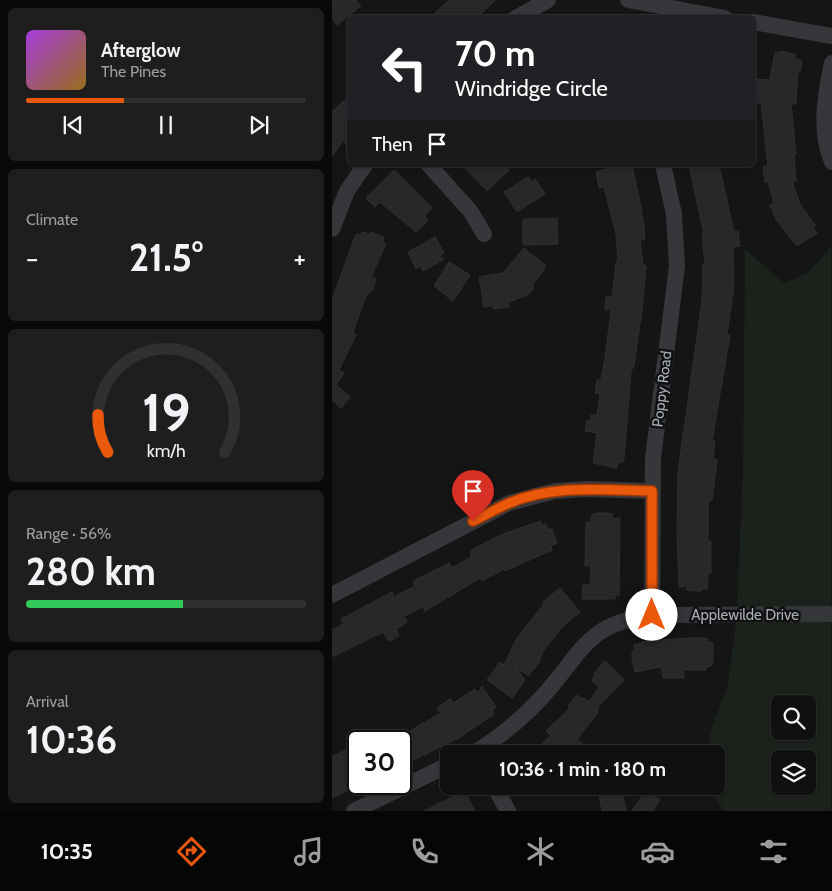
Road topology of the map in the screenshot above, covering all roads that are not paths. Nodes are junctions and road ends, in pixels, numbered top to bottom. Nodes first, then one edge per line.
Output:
1 (548, 0) edge
2 (628, 0) edge
3 (660, 8) edge
4 (521, 15) edge
5 (706, 15) edge
6 (756, 23) edge
7 (832, 36) edge
8 (832, 63) edge
9 (832, 162) edge
10 (364, 167) edge
11 (431, 167) edge
12 (663, 167) edge
13 (332, 229) edge
14 (484, 234) dead end
15 (652, 491) junction
16 (332, 594) edge
17 (832, 614) edge
18 (652, 615) junction
19 (487, 745) edge
20 (440, 769) edge
21 (499, 795) edge
22 (354, 811) edge
23 (508, 811) edge

1 - 4 street
2 - 3 street
3 - 5 street
6 - 7 street
8 - 9 street
10 - 13 street
11 - 14 street
12 - 15 street, Poppy Road
15 - 16 street
15 - 18 street, Poppy Road
17 - 18 street, Applewilde Drive
18 - 19 street, Applewilde Drive
20 - 22 street
21 - 23 street

